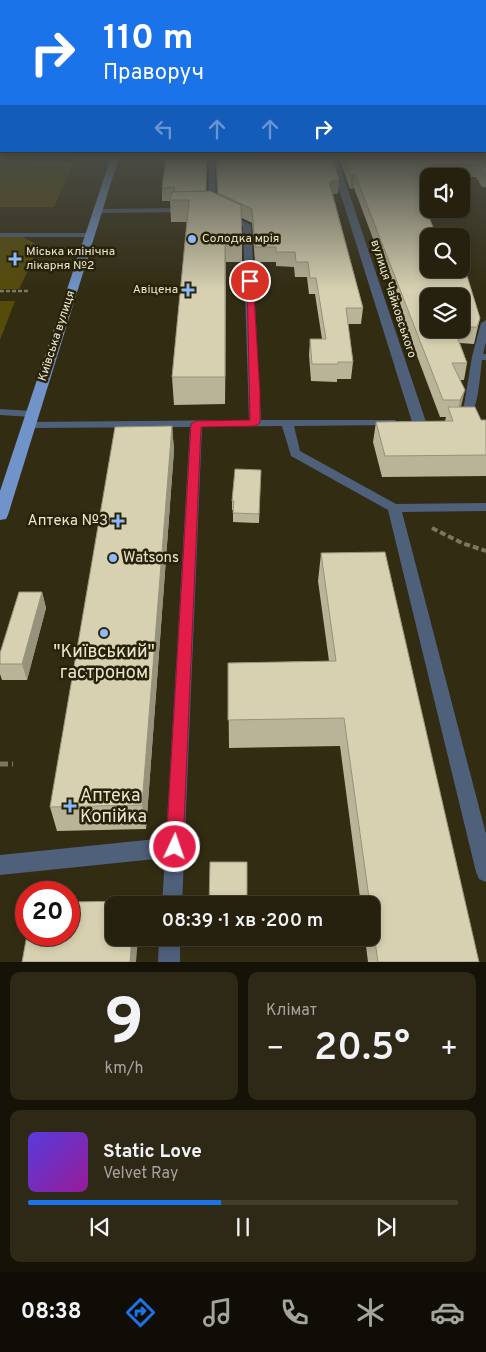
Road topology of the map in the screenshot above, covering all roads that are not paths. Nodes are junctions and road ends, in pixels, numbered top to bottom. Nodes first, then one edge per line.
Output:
1 (100, 202) edge
2 (204, 202) edge
3 (347, 202) edge
4 (203, 209) junction
5 (97, 211) junction
6 (0, 235) edge
7 (90, 235) junction
8 (486, 323) edge
9 (481, 357) edge
10 (0, 412) edge
11 (31, 420) junction
12 (414, 422) joint
13 (478, 422) edge
14 (255, 423) junction
15 (287, 423) junction
16 (196, 424) junction
17 (486, 507) edge
18 (394, 508) junction
19 (0, 515) edge
20 (175, 847) junction
21 (0, 864) edge
22 (486, 872) edge
23 (172, 896) edge
24 (170, 946) edge
25 (169, 962) edge

1 - 5 main road, Київська вулиця
2 - 4 lane
3 - 12 street, вулиця Чайковського
4 - 5 lane
4 - 14 lane
5 - 7 main road, Київська вулиця
6 - 7 lane
7 - 11 main road, Київська вулиця
8 - 9 lane
9 - 13 lane
10 - 11 lane
11 - 16 lane
11 - 19 main road, Київська вулиця
12 - 15 lane
14 - 15 lane
14 - 16 lane
15 - 18 lane
16 - 20 lane
17 - 18 lane
18 - 22 lane
20 - 21 lane
20 - 23 lane
24 - 25 lane

